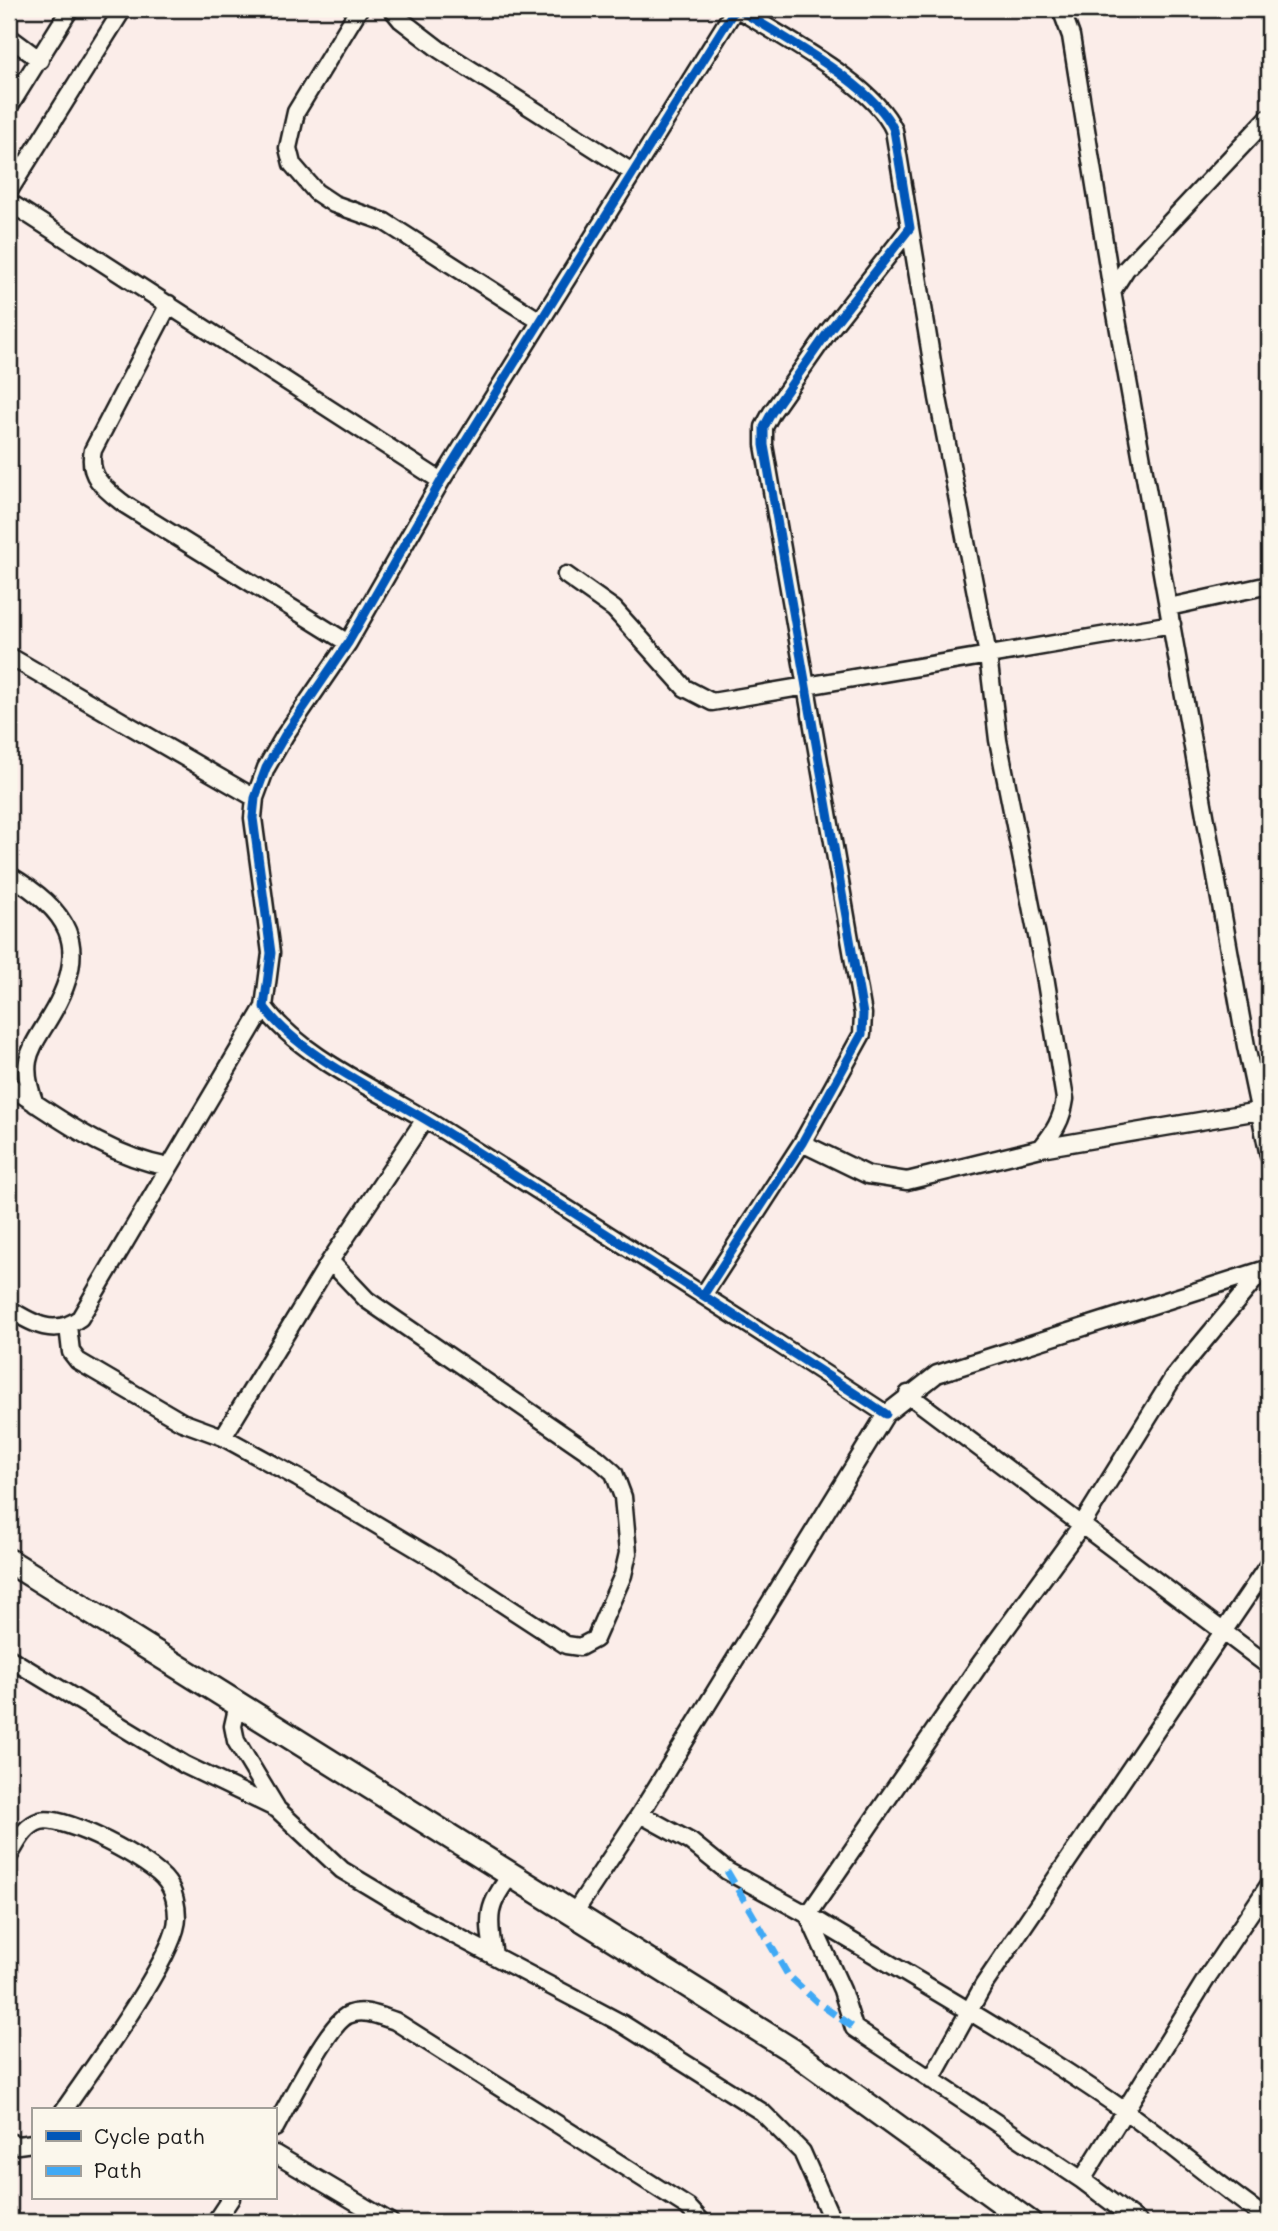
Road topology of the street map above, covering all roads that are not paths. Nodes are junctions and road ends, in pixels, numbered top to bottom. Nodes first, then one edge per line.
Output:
1 (70, 9) edge
2 (123, 9) edge
3 (359, 9) edge
4 (392, 9) edge
5 (737, 9) edge
6 (1061, 9) edge
7 (9, 37) edge
8 (40, 60) junction
9 (9, 107) edge
10 (1269, 117) edge
11 (632, 172) junction
12 (10, 185) edge
13 (9, 202) edge
14 (910, 228) junction
15 (1112, 291) junction
16 (169, 304) junction
17 (540, 321) junction
18 (441, 481) junction
19 (566, 575) dead end
20 (1269, 585) edge
21 (1169, 607) junction
22 (1172, 624) junction
23 (348, 643) junction
24 (988, 655) junction
25 (9, 656) edge
26 (807, 686) junction
27 (255, 798) junction
28 (9, 875) edge
29 (264, 1007) junction
30 (9, 1086) edge
31 (35, 1104) junction
32 (1259, 1111) junction
33 (425, 1118) junction
34 (802, 1143) junction
35 (1041, 1148) junction
36 (1269, 1156) edge
37 (169, 1167) junction
38 (330, 1261) junction
39 (1266, 1269) edge
40 (704, 1294) junction
41 (9, 1309) edge
42 (68, 1326) junction
43 (908, 1394) junction
44 (886, 1414) junction
45 (223, 1437) junction
46 (1081, 1526) junction
47 (9, 1561) edge
48 (1269, 1564) edge
49 (1224, 1630) junction
50 (9, 1658) edge
51 (1269, 1666) edge
52 (238, 1704) junction
53 (277, 1810) junction
54 (640, 1814) junction
55 (9, 1856) edge
56 (512, 1874) junction
57 (1269, 1885) edge
58 (574, 1913) junction
59 (808, 1915) junction
60 (494, 1955) junction
61 (969, 2011) junction
62 (930, 2080) junction
63 (65, 2108) edge
64 (1126, 2112) junction
65 (276, 2125) edge
66 (9, 2142) edge
67 (32, 2143) edge
68 (276, 2155) edge
69 (1082, 2180) junction
70 (230, 2200) edge
71 (1269, 2220) edge
72 (215, 2222) edge
73 (390, 2222) edge
74 (702, 2222) edge
75 (833, 2222) edge
76 (1028, 2222) edge
77 (1138, 2222) edge

1 - 8 street
2 - 12 street
3 - 17 street
4 - 11 street
5 - 11 street
5 - 14 street
6 - 15 street
7 - 8 street
8 - 9 street
10 - 15 street
11 - 17 street
13 - 16 street
14 - 24 street
14 - 26 street
15 - 21 street
16 - 18 street
16 - 23 street
17 - 18 street
18 - 23 street
19 - 26 street
20 - 21 street
21 - 22 street
22 - 24 street
22 - 32 street
23 - 27 street
24 - 26 street
24 - 35 street
25 - 27 street
26 - 34 street
27 - 29 street
28 - 31 street
29 - 33 street
29 - 37 street
30 - 31 street
31 - 37 street
32 - 35 street
32 - 36 street
33 - 38 street
33 - 40 street
34 - 35 street
34 - 40 street
37 - 42 street
38 - 45 street
38 - 45 street
39 - 43 street
39 - 46 street
40 - 44 street
41 - 42 street
42 - 45 street
43 - 44 street
43 - 46 street
44 - 54 street
46 - 49 street
46 - 59 street
47 - 52 street
48 - 49 street
49 - 51 street
49 - 61 street
50 - 53 street
52 - 53 street
52 - 56 street
53 - 60 street
54 - 58 street
54 - 59 street
55 - 63 street
56 - 58 street
56 - 60 street
57 - 64 street
58 - 76 street
59 - 61 street
59 - 62 street
60 - 75 street
61 - 62 street
61 - 64 street
62 - 69 street
64 - 69 street
64 - 71 street
65 - 74 street
66 - 67 street
68 - 73 street
69 - 77 street
70 - 72 street

